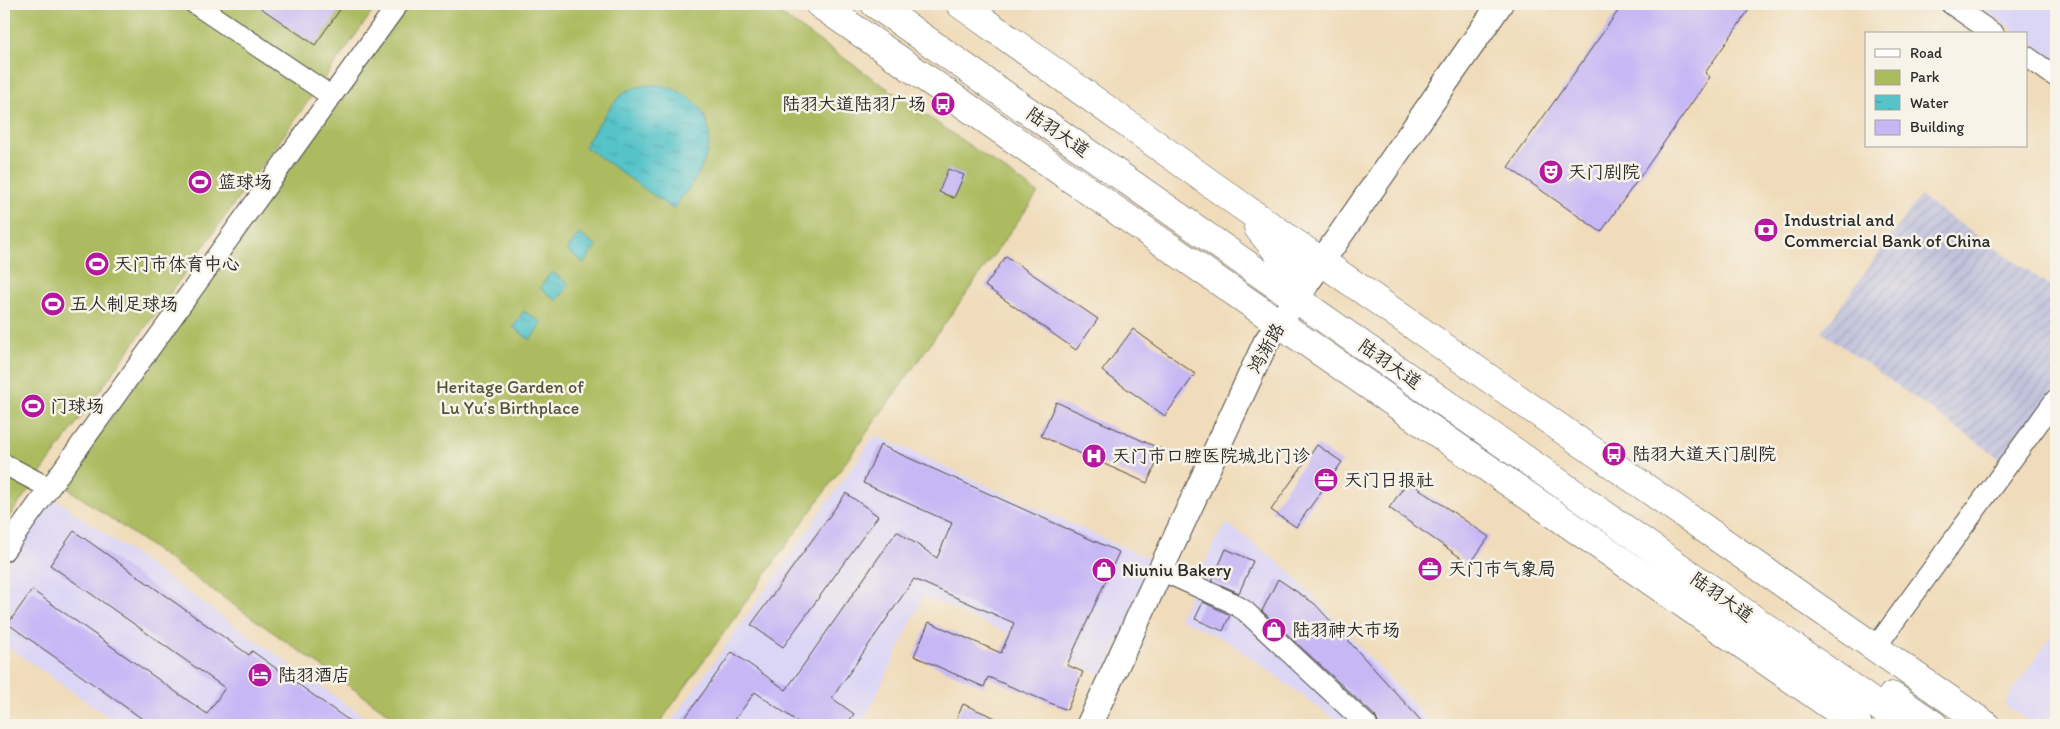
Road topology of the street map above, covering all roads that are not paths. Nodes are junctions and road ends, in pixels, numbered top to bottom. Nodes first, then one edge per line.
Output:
1 (195, 4) edge
2 (398, 4) edge
3 (819, 4) edge
4 (874, 4) edge
5 (904, 4) edge
6 (960, 4) edge
7 (1500, 4) edge
8 (1951, 4) edge
9 (1991, 32) edge
10 (2028, 57) edge
11 (2056, 77) edge
12 (331, 96) junction
13 (1239, 204) junction
14 (1321, 261) junction
15 (1219, 283) junction
16 (1300, 292) junction
17 (1278, 324) junction
18 (2056, 399) edge
19 (4, 464) edge
20 (49, 488) junction
21 (4, 551) edge
22 (1160, 570) junction
23 (1875, 648) junction
24 (1089, 725) edge
25 (1367, 725) edge
26 (1858, 725) edge
27 (1905, 725) edge
28 (1934, 725) edge
29 (1986, 725) edge

1 - 12 street
2 - 12 street
3 - 15 main road
4 - 16 main road, 陆羽大道
5 - 16 main road, 陆羽大道
6 - 13 main road
7 - 14 street, 鸿渐路
8 - 9 street
10 - 11 street
12 - 20 street
13 - 14 main road
13 - 16 main road
14 - 16 street, 鸿渐路
14 - 23 main road
15 - 16 main road
15 - 17 main road
16 - 17 street, 鸿渐路
16 - 27 main road, 陆羽大道
16 - 28 main road, 陆羽大道
17 - 22 street, 鸿渐路
17 - 26 main road
18 - 23 street
19 - 20 street
20 - 21 street
22 - 24 street, 鸿渐路
22 - 25 street
23 - 29 main road

